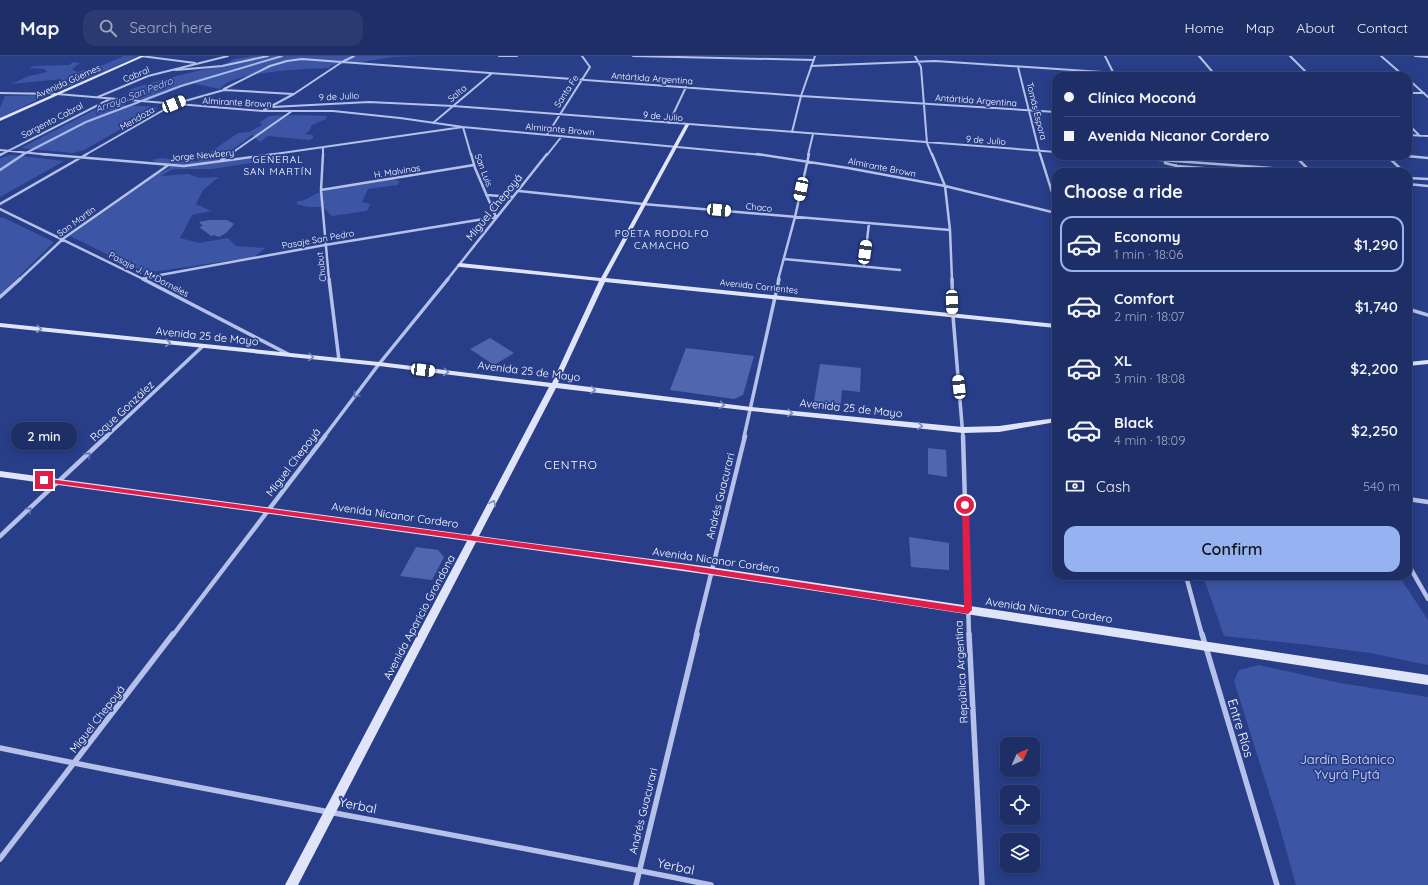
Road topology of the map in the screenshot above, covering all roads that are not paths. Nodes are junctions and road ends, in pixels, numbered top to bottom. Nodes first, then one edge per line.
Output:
1 (142, 56) edge
2 (228, 56) edge
3 (268, 56) edge
4 (354, 56) edge
5 (499, 56) edge
6 (517, 56) edge
7 (582, 56) edge
8 (633, 56) edge
9 (815, 56) edge
10 (915, 56) edge
11 (1105, 56) edge
12 (1199, 56) edge
13 (1290, 56) edge
14 (1381, 56) edge
15 (1415, 56) edge
16 (1428, 57) edge
17 (814, 60) junction
18 (919, 61) junction
19 (342, 62) junction
20 (198, 63) junction
21 (811, 66) junction
22 (1018, 67) junction
23 (166, 71) junction
24 (1097, 72) edge
25 (1113, 72) edge
26 (1213, 72) edge
27 (1306, 72) edge
28 (1399, 72) edge
29 (491, 73) junction
30 (581, 80) junction
31 (1412, 83) edge
32 (686, 87) junction
33 (224, 90) junction
34 (1412, 92) edge
35 (0, 93) edge
36 (58, 94) junction
37 (294, 94) junction
38 (1424, 94) junction
39 (1428, 95) edge
40 (801, 96) junction
41 (98, 98) junction
42 (111, 99) junction
43 (923, 103) junction
44 (174, 104) junction
45 (453, 106) junction
46 (269, 107) junction
47 (1029, 110) junction
48 (262, 111) junction
49 (292, 111) junction
50 (1052, 112) edge
51 (560, 114) junction
52 (0, 120) edge
53 (433, 123) junction
54 (669, 123) junction
55 (687, 124) junction
56 (463, 127) junction
57 (1412, 128) edge
58 (792, 132) junction
59 (814, 134) junction
60 (547, 135) junction
61 (1412, 135) edge
62 (562, 136) junction
63 (1420, 136) junction
64 (1428, 136) edge
65 (927, 143) junction
66 (675, 146) junction
67 (322, 148) junction
68 (0, 150) edge
69 (8, 151) junction
70 (1039, 151) junction
71 (1052, 152) edge
72 (0, 155) edge
73 (1412, 156) edge
74 (82, 158) junction
75 (1428, 158) edge
76 (1156, 160) joint
77 (1299, 160) edge
78 (1391, 160) edge
79 (807, 161) junction
80 (1174, 161) junction
81 (219, 162) junction
82 (168, 165) junction
83 (474, 165) junction
84 (1177, 166) junction
85 (1202, 168) edge
86 (1269, 168) edge
87 (1307, 168) edge
88 (1400, 168) edge
89 (1412, 177) edge
90 (1428, 179) edge
91 (1412, 184) edge
92 (945, 186) junction
93 (1428, 186) edge
94 (321, 190) junction
95 (520, 190) junction
96 (1052, 192) edge
97 (486, 195) junction
98 (513, 197) junction
99 (0, 204) edge
100 (643, 204) junction
101 (0, 209) edge
102 (1052, 212) edge
103 (496, 217) junction
104 (795, 217) junction
105 (869, 223) junction
106 (950, 230) junction
107 (64, 238) junction
108 (325, 244) junction
109 (784, 259) junction
110 (460, 265) junction
111 (864, 266) junction
112 (900, 270) dead end
113 (144, 278) junction
114 (603, 279) junction
115 (774, 296) junction
116 (0, 297) edge
117 (1412, 310) edge
118 (1428, 315) edge
119 (953, 316) junction
120 (0, 325) edge
121 (1052, 326) edge
122 (203, 346) junction
123 (290, 355) junction
124 (339, 360) junction
125 (1428, 362) edge
126 (379, 364) junction
127 (1412, 364) edge
128 (554, 385) junction
129 (752, 409) junction
130 (1052, 421) edge
131 (963, 430) junction
132 (0, 474) edge
133 (59, 482) junction
134 (1412, 500) edge
135 (1428, 502) edge
136 (269, 510) junction
137 (0, 536) edge
138 (475, 538) junction
139 (711, 571) junction
140 (1412, 571) edge
141 (1187, 580) edge
142 (1428, 598) edge
143 (968, 610) junction
144 (1205, 646) junction
145 (1428, 680) edge
146 (0, 748) edge
147 (75, 764) junction
148 (329, 811) junction
149 (0, 859) edge
150 (640, 870) junction
151 (291, 885) edge
152 (636, 885) edge
153 (711, 885) edge
154 (982, 885) edge
155 (1277, 885) edge

1 - 20 street
1 - 36 main road, Avenida Güemes
2 - 20 street, Cabral
3 - 23 street
4 - 19 street
5 - 6 street
7 - 30 street, Santa Fe
8 - 17 street
9 - 17 street
10 - 18 street
11 - 25 street
12 - 26 street
13 - 27 street
14 - 28 street
15 - 16 street
17 - 21 street
18 - 21 street
18 - 22 street
18 - 43 street, República Argentina
19 - 29 street, Antártida Argentina
19 - 33 street, Antártida Argentina
19 - 37 street
20 - 23 street, Cabral
21 - 40 street
22 - 24 street
22 - 47 street, Tomás Espora
23 - 41 street, Cabral
29 - 30 street, Antártida Argentina
29 - 45 street, Salta
30 - 32 street, Antártida Argentina
30 - 51 street, Santa Fe
31 - 38 street
32 - 40 street, Antártida Argentina
32 - 54 street
33 - 37 street, Mendoza
33 - 44 street, Mendoza
34 - 38 street
35 - 36 street, Almirante Brown
36 - 41 street, Almirante Brown
36 - 52 main road, Avenida Güemes
37 - 46 street
38 - 39 street
40 - 43 street, Antártida Argentina
40 - 58 street
41 - 42 street, Almirante Brown
42 - 44 street, Almirante Brown
42 - 69 street, Sargento Cabral
43 - 47 street, Antártida Argentina
43 - 65 street, República Argentina
44 - 48 street, Almirante Brown
44 - 74 street, Mendoza
45 - 46 street, 9 de Julio
45 - 51 street, 9 de Julio
45 - 53 street, Salta
46 - 48 street
47 - 50 street, Antártida Argentina
47 - 70 street, Tomás Espora
48 - 49 street, Almirante Brown
49 - 53 street, Almirante Brown
49 - 81 street
51 - 54 street, 9 de Julio
51 - 60 street, Santa Fe
53 - 56 street, Almirante Brown
54 - 55 street, 9 de Julio
55 - 58 street, 9 de Julio
55 - 66 main road, Avenida Aparicio Grondona
56 - 60 street, Almirante Brown
56 - 67 street, Jorge Newbery
56 - 83 street, San Luis
57 - 63 street
58 - 59 street, 9 de Julio
59 - 65 street, 9 de Julio
59 - 79 street, Andrés Guacurari
60 - 62 street, Almirante Brown
61 - 63 street
62 - 66 street, Almirante Brown
62 - 95 street, Miguel Chepoyá
63 - 64 street
65 - 70 street, 9 de Julio
65 - 92 street, República Argentina
66 - 79 street, Almirante Brown
66 - 100 main road, Avenida Aparicio Grondona
67 - 81 street, Jorge Newbery
67 - 94 street, Chubut
68 - 69 street
69 - 72 street, Sargento Cabral
69 - 74 street, Jorge Newbery
70 - 71 street, 9 de Julio
70 - 96 street, Tomás Espora
73 - 75 street
74 - 82 street, Jorge Newbery
74 - 99 street, Mendoza
76 - 80 street
76 - 84 street
77 - 87 street
78 - 88 street
79 - 92 street, Almirante Brown
79 - 104 street, Andrés Guacurari
80 - 84 street
80 - 86 street
81 - 82 street, Jorge Newbery
82 - 107 street, San Martín
83 - 94 street, H. Malvinas
83 - 97 street, San Luis
84 - 85 street
89 - 90 street
91 - 93 street
92 - 102 street, Almirante Brown
92 - 106 street, República Argentina
94 - 108 street, Chubut
95 - 98 street, Miguel Chepoyá
95 - 100 street, Chaco
97 - 98 street
97 - 103 street, San Luis
98 - 103 street, Miguel Chepoyá
100 - 104 street, Chaco
100 - 114 main road, Avenida Aparicio Grondona
101 - 107 street, Pasaje J. M. Dorneles
103 - 108 street, Pasaje San Pedro
103 - 110 street, Miguel Chepoyá
104 - 105 street, Chaco
104 - 109 street, Andrés Guacurari
105 - 106 street, Chaco
105 - 111 street
106 - 119 street, República Argentina
107 - 113 street, Pasaje J. M. Dorneles
107 - 116 street, San Martín
108 - 113 street, Pasaje San Pedro
108 - 124 street, Chubut
109 - 111 street
109 - 115 street, Andrés Guacurari
110 - 114 main road, Avenida Corrientes
110 - 126 street, Miguel Chepoyá
111 - 112 street
113 - 123 street, Pasaje J. M. Dorneles
114 - 115 main road, Avenida Corrientes
114 - 128 main road, Avenida Aparicio Grondona
115 - 119 main road, Avenida Corrientes
115 - 129 street, Andrés Guacurari
117 - 118 street
119 - 121 main road, Avenida Corrientes
119 - 131 street, República Argentina
120 -> 122 main road, Avenida 25 de Mayo
122 - 123 main road, Avenida 25 de Mayo
133 -> 122 street, Roque González
123 -> 124 main road, Avenida 25 de Mayo
124 - 126 main road, Avenida 25 de Mayo
125 - 127 main road
126 -> 128 main road, Avenida 25 de Mayo
126 -> 136 street, Miguel Chepoyá
128 -> 129 main road, Avenida 25 de Mayo
138 -> 128 main road, Avenida Aparicio Grondona
129 -> 131 main road, Avenida 25 de Mayo
129 - 139 street, Andrés Guacurari
130 - 131 main road, Avenida 25 de Mayo
131 - 143 street, República Argentina
132 - 133 main road, Avenida Nicanor Cordero
133 - 136 main road, Avenida Nicanor Cordero
137 -> 133 street, Roque González
134 - 135 street
136 - 138 main road, Avenida Nicanor Cordero
136 - 147 street, Miguel Chepoyá
138 - 139 main road, Avenida Nicanor Cordero
138 - 148 main road, Avenida Aparicio Grondona
139 - 143 main road, Avenida Nicanor Cordero
139 - 150 street, Andrés Guacurari
140 - 142 street
141 - 144 street, Entre Ríos
143 - 144 main road, Avenida Nicanor Cordero
143 - 154 street, República Argentina
144 - 145 main road, Avenida Nicanor Cordero
144 - 155 street, Entre Ríos
146 - 147 street, Yerbal
147 - 148 street, Yerbal
147 - 149 street, Miguel Chepoyá
148 - 150 street, Yerbal
148 - 151 main road, Avenida Aparicio Grondona
150 - 152 street, Andrés Guacurari
150 - 153 street, Yerbal

